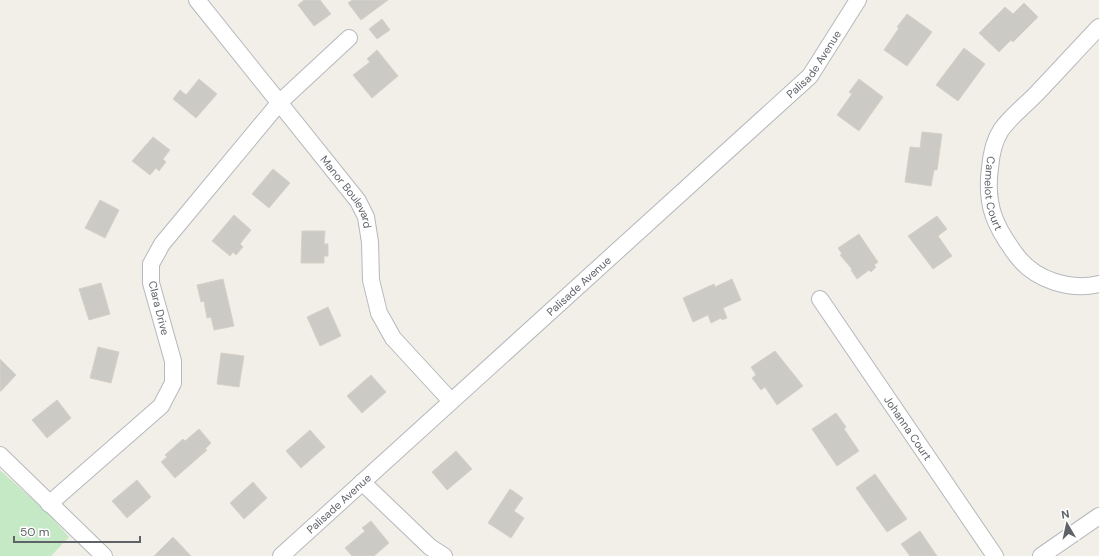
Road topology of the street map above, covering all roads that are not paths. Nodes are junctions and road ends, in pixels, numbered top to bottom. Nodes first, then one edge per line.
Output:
1 (198, 0) edge
2 (857, 1) edge
3 (1099, 27) edge
4 (349, 38) dead end
5 (280, 102) junction
6 (1099, 284) edge
7 (820, 299) dead end
8 (451, 401) junction
9 (0, 456) edge
10 (362, 482) junction
11 (50, 504) junction
12 (1099, 516) edge
13 (104, 556) edge
14 (281, 556) edge
15 (444, 556) edge
16 (995, 556) edge
17 (1041, 556) edge

1 - 5 street, Manor Boulevard
2 - 8 street, Palisade Avenue
3 - 6 street, Camelot Court
4 - 5 street, Clara Drive
5 - 8 street, Manor Boulevard
5 - 11 street, Clara Drive
7 - 16 street, Johanna Court
8 - 10 street, Palisade Avenue
9 - 11 street
10 - 14 street, Palisade Avenue
10 - 15 street
11 - 13 street
12 - 17 street

